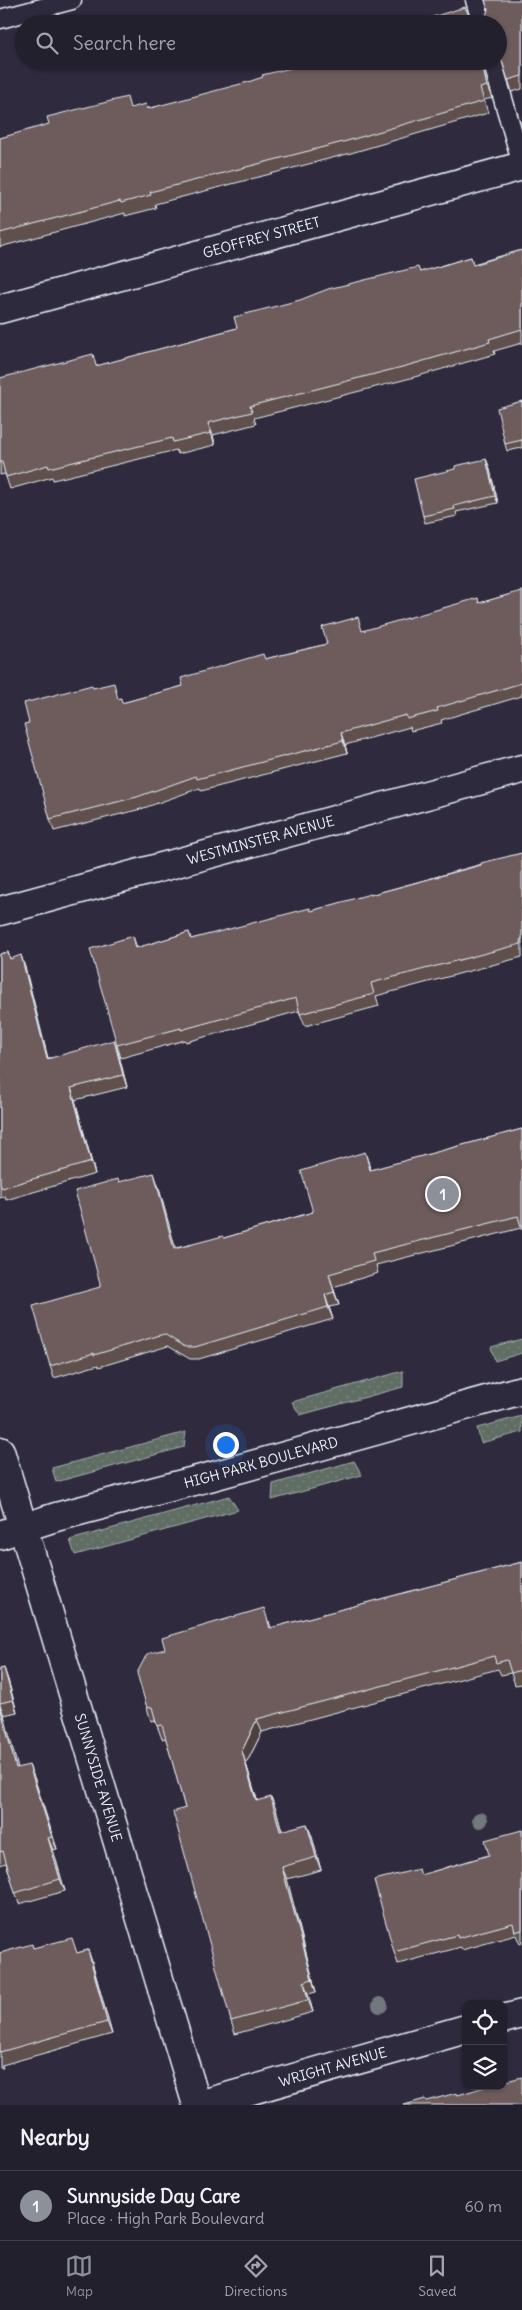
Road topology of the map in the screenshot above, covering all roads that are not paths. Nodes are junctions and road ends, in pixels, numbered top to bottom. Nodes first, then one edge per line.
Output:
1 (72, 0) edge
2 (475, 0) edge
3 (15, 15) edge
4 (15, 15) edge
5 (479, 15) edge
6 (0, 19) edge
7 (495, 70) edge
8 (522, 165) edge
9 (0, 309) edge
10 (522, 769) edge
11 (0, 911) edge
12 (522, 1390) edge
13 (0, 1452) edge
14 (11, 1531) edge
15 (522, 2014) edge
16 (507, 2018) edge
17 (462, 2030) edge
18 (198, 2105) edge

1 - 4 lane
2 - 5 lane
3 - 6 lane
7 - 8 lane
8 - 9 street, GEOFFREY STREET
10 - 11 street, WESTMINSTER AVENUE
12 - 14 street, HIGH PARK BOULEVARD
13 - 14 street, SUNNYSIDE AVENUE
14 - 18 street, SUNNYSIDE AVENUE
15 - 16 street
17 - 18 street, WRIGHT AVENUE

